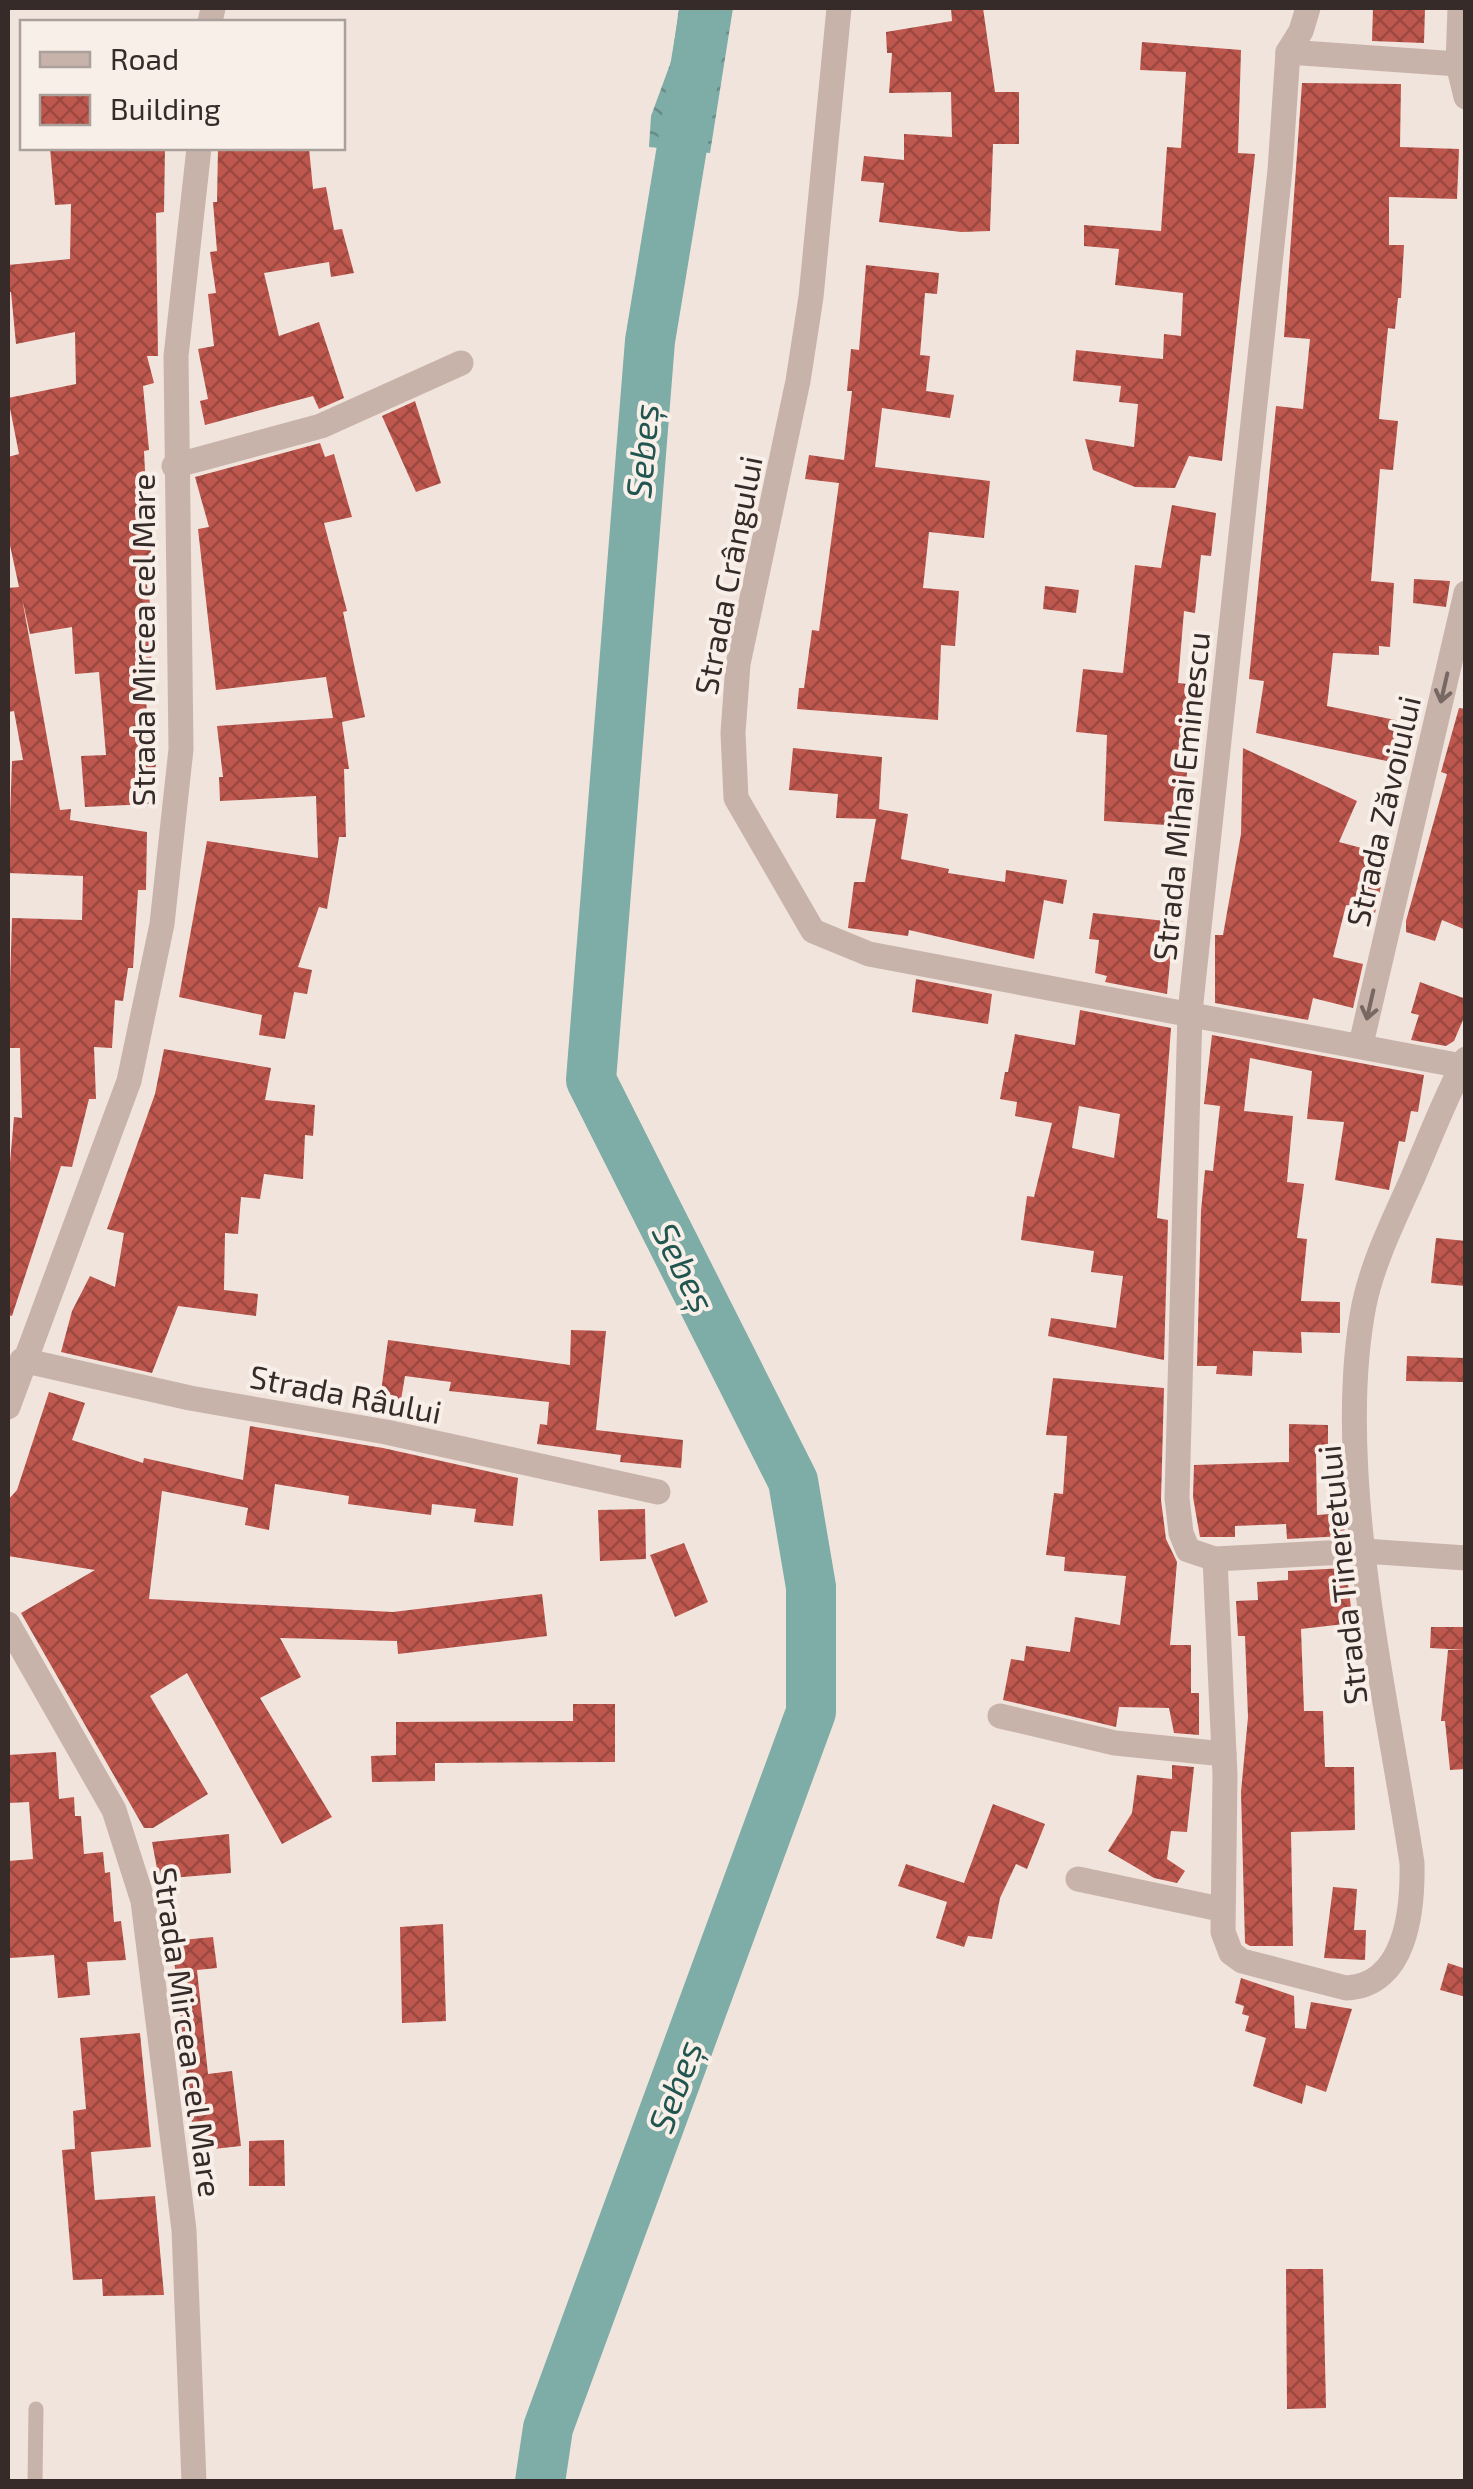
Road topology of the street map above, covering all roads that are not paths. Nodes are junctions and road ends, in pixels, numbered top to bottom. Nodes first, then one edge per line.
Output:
1 (839, 8) edge
2 (1308, 8) edge
3 (1460, 8) edge
4 (1288, 52) junction
5 (1458, 64) junction
6 (1466, 97) edge
7 (199, 150) edge
8 (461, 363) dead end
9 (174, 466) junction
10 (1466, 593) edge
11 (1190, 1012) junction
12 (1362, 1044) junction
13 (1464, 1062) edge
14 (22, 1360) junction
15 (8, 1407) edge
16 (658, 1492) dead end
17 (1364, 1551) junction
18 (1466, 1558) edge
19 (1215, 1559) junction
20 (8, 1624) edge
21 (1000, 1716) dead end
22 (1224, 1754) junction
23 (1078, 1879) dead end
24 (1220, 1909) junction
25 (36, 2409) dead end
26 (35, 2482) edge
27 (194, 2482) edge

1 - 11 street, Strada Crângului
2 - 4 street
3 - 5 street
4 - 5 street
4 - 11 street, Strada Mihai Eminescu
5 - 6 street
7 - 9 street, Strada Mircea cel Mare
8 - 9 street
9 - 14 street, Strada Mircea cel Mare
10 -> 12 street, Strada Zăvoiului
11 - 12 street, Strada Crângului
11 - 19 street, Strada Mihai Eminescu
12 - 13 street, Strada Crângului
13 - 17 street, Strada Tineretului
14 - 15 street, Strada Mircea cel Mare
14 - 16 street, Strada Râului
17 - 18 street
17 - 19 street
17 - 24 street, Strada Tineretului
19 - 22 street
20 - 27 street, Strada Mircea cel Mare
21 - 22 street
22 - 24 street
23 - 24 street
25 - 26 lane

